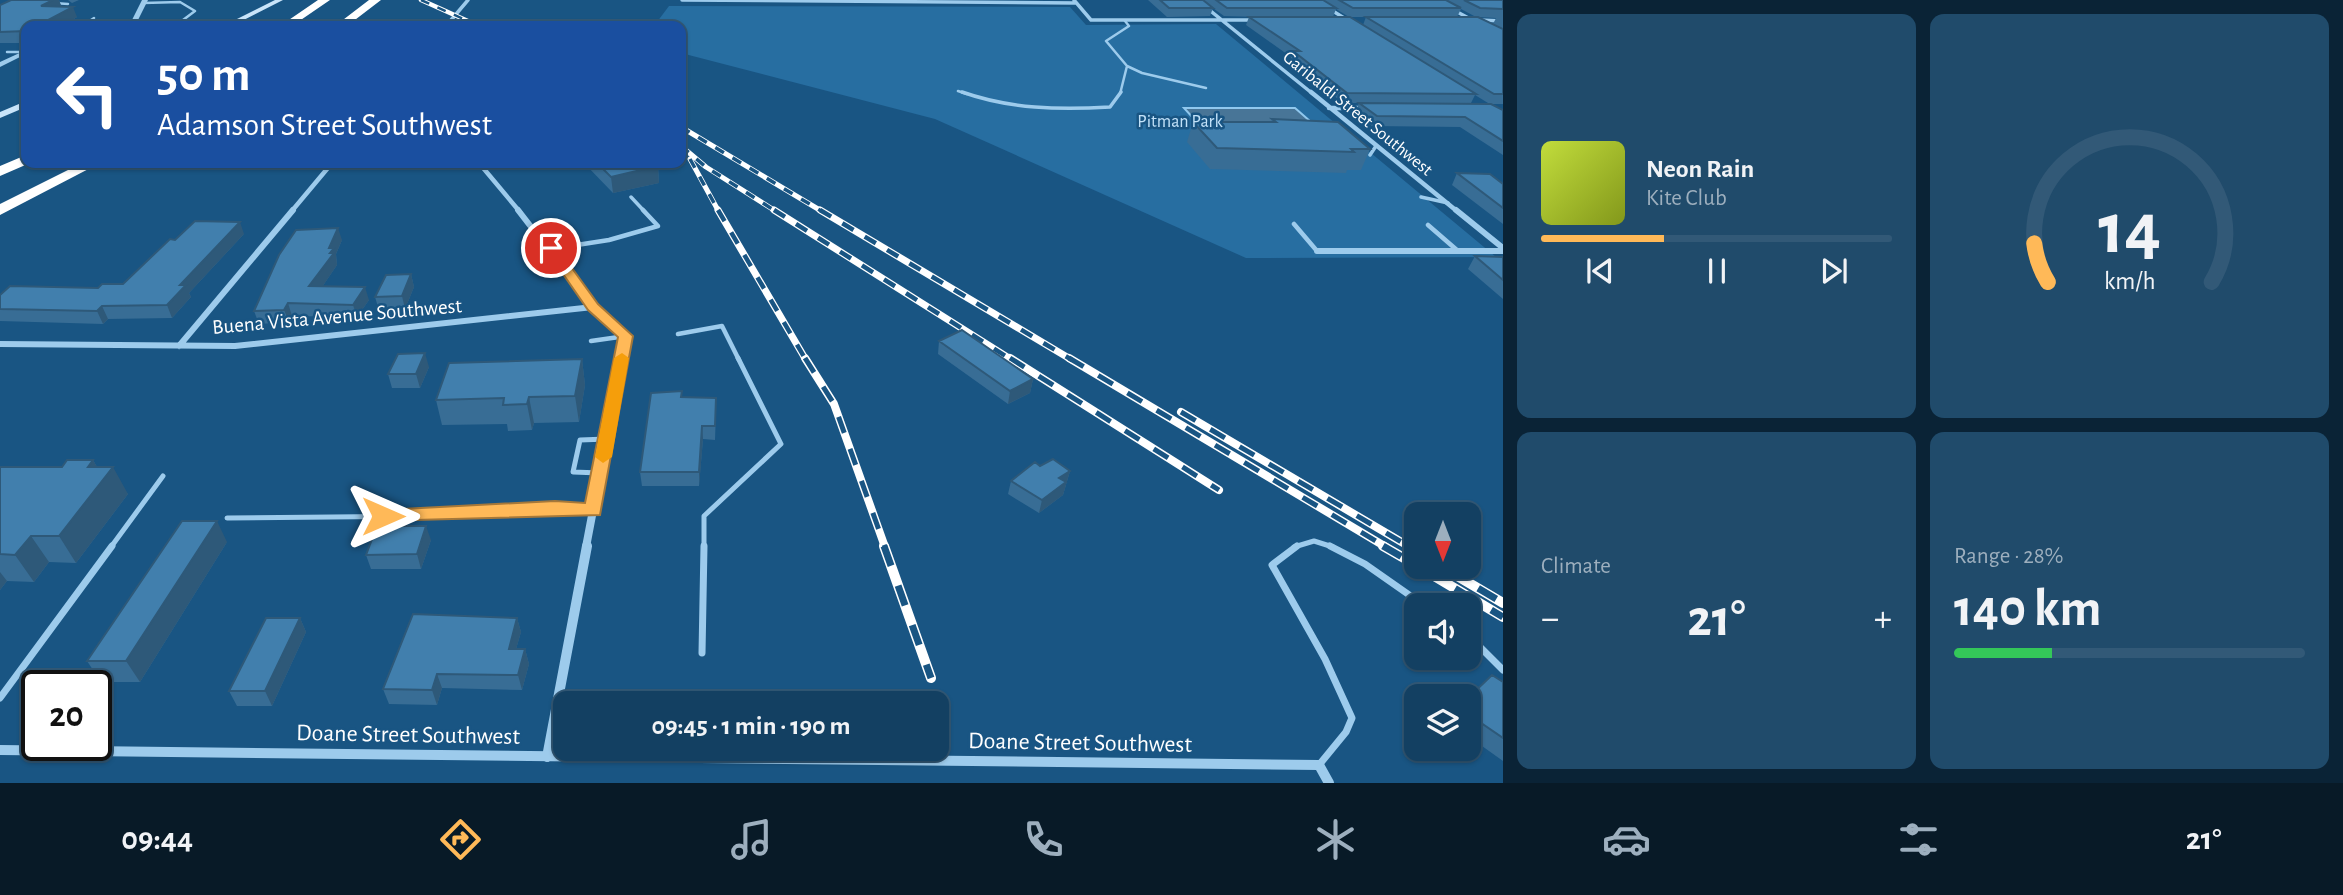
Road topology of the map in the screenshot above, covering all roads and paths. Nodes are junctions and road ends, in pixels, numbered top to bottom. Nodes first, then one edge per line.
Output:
1 (280, 0) edge
2 (325, 0) edge
3 (376, 0) edge
4 (468, 0) edge
5 (682, 0) edge
6 (1197, 0) edge
7 (1315, 0) edge
8 (1435, 0) edge
9 (816, 1) edge
10 (945, 1) edge
11 (1075, 1) edge
12 (144, 2) edge
13 (52, 3) edge
14 (68, 4) edge
15 (94, 18) dead end
16 (1125, 20) junction
17 (1222, 20) junction
18 (1257, 20) edge
19 (1339, 20) edge
20 (1452, 20) edge
21 (1474, 20) junction
22 (1503, 20) edge
23 (90, 21) edge
24 (134, 21) edge
25 (178, 21) edge
26 (237, 21) edge
27 (293, 21) edge
28 (347, 21) edge
29 (450, 21) edge
30 (1483, 26) edge
31 (7, 52) dead end
32 (21, 52) edge
33 (21, 54) edge
34 (0, 65) edge
35 (1128, 66) junction
36 (1206, 88) dead end
37 (958, 91) dead end
38 (21, 106) edge
39 (1329, 108) junction
40 (1369, 108) edge
41 (0, 115) edge
42 (1376, 146) junction
43 (1370, 155) edge
44 (21, 162) edge
45 (83, 168) edge
46 (328, 168) edge
47 (483, 168) edge
48 (0, 172) edge
49 (631, 197) dead end
50 (1421, 197) dead end
51 (1448, 203) junction
52 (0, 209) edge
53 (1294, 224) dead end
54 (1428, 225) dead end
55 (551, 248) junction
56 (1503, 249) edge
57 (1317, 251) joint
58 (1458, 251) junction
59 (593, 307) junction
60 (678, 334) dead end
61 (626, 336) junction
62 (591, 341) dead end
63 (0, 344) edge
64 (179, 346) junction
65 (607, 439) junction
66 (600, 473) junction
67 (163, 476) dead end
68 (593, 510) junction
69 (227, 518) dead end
70 (1406, 593) edge
71 (1481, 648) edge
72 (702, 653) dead end
73 (1503, 670) edge
74 (0, 698) edge
75 (0, 750) edge
76 (547, 757) junction
77 (1320, 765) junction
78 (1329, 783) edge

1 - 26 main road
2 - 27 highway
3 - 28 highway
4 - 29 street
5 - 9 street
6 - 17 street, Garibaldi Street Southwest
7 - 19 street
8 - 21 street
9 - 10 street
10 - 11 street
11 - 16 street
12 - 24 street
12 - 25 lane
13 - 14 lane
15 - 23 lane
16 - 17 street
16 - 35 lane
17 - 18 street
17 - 39 street, Garibaldi Street Southwest
20 - 21 street
21 - 22 street
21 - 30 street
31 - 32 lane
33 - 34 street
35 - 36 lane
35 - 37 lane
38 - 41 main road
39 - 40 street
39 - 42 street, Garibaldi Street Southwest
42 - 43 lane
42 - 51 street, Garibaldi Street Southwest
44 - 48 highway
45 - 52 highway
46 - 64 street
47 - 55 street
49 - 55 lane
50 - 51 lane
51 - 56 street, Garibaldi Street Southwest
53 - 57 lane
54 - 58 lane
55 - 59 street
56 - 58 street
57 - 58 street
59 - 61 street
59 - 64 street, Buena Vista Avenue Southwest
60 - 72 lane
61 - 62 lane
61 - 65 street
63 - 64 street, Buena Vista Avenue Southwest
65 - 66 street
65 - 66 lane
66 - 68 street
67 - 74 lane
68 - 69 lane
68 - 76 street
70 - 77 lane
71 - 73 lane
75 - 76 street, Doane Street Southwest
76 - 77 street, Doane Street Southwest
77 - 78 street

